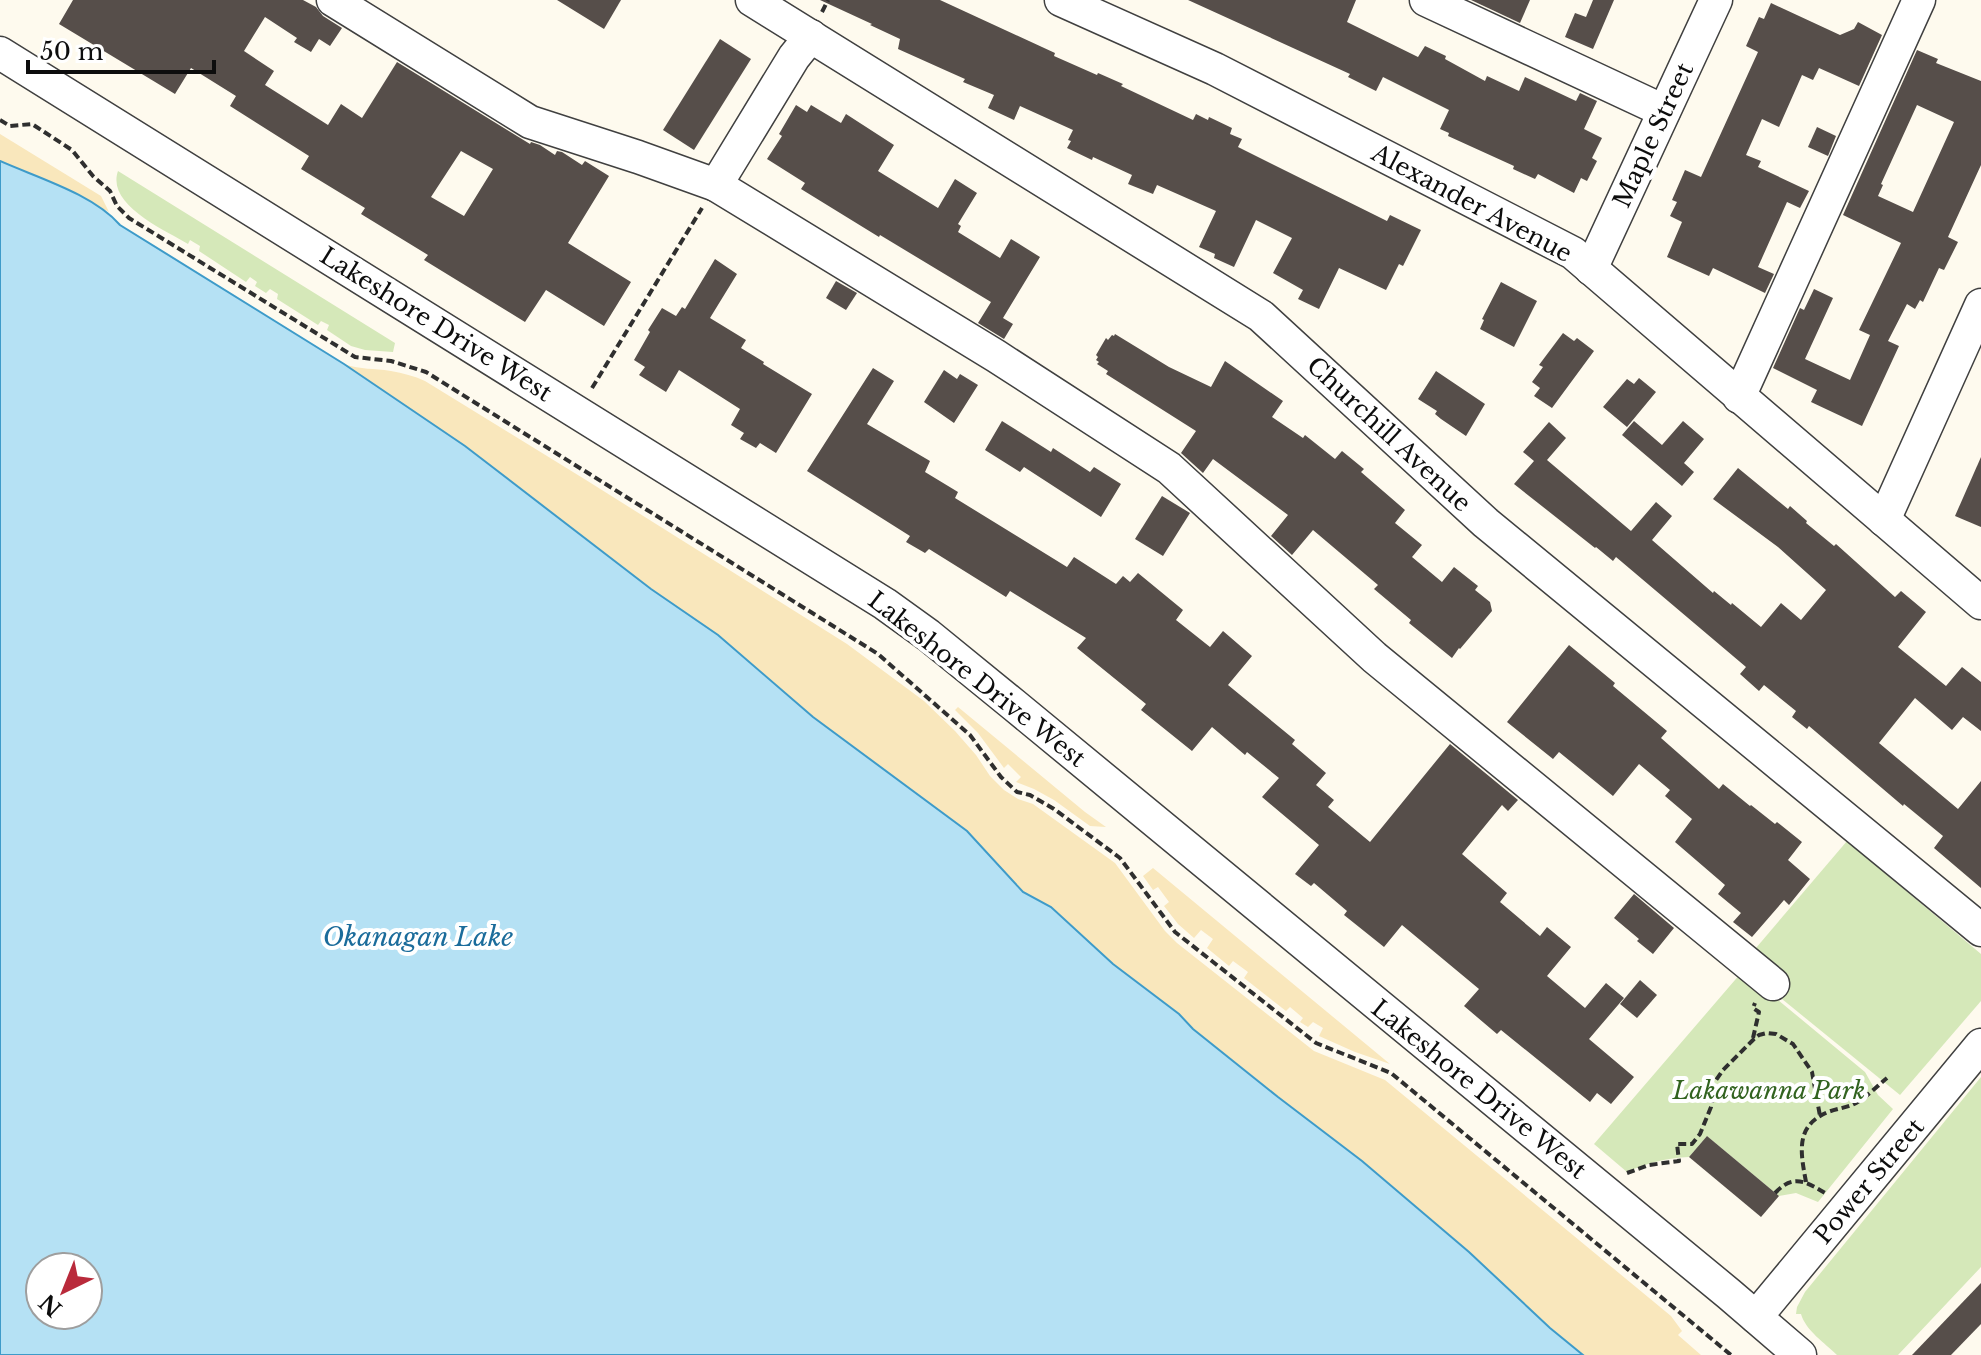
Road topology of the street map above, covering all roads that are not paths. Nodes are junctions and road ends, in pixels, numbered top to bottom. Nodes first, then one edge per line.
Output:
1 (333, 0) edge
2 (752, 0) edge
3 (1061, 0) edge
4 (1426, 0) edge
5 (1716, 0) edge
6 (1919, 0) edge
7 (811, 36) junction
8 (0, 53) edge
9 (1664, 111) junction
10 (716, 185) junction
11 (1591, 269) junction
12 (1981, 305) edge
13 (1739, 397) junction
14 (1884, 520) junction
15 (1981, 603) edge
16 (1981, 930) edge
17 (1765, 992) road end
18 (1981, 1045) edge
19 (1756, 1317) junction
20 (1800, 1355) edge

1 - 10 street
2 - 7 street, Churchill Avenue
3 - 11 street, Alexander Avenue
4 - 9 street
5 - 9 street, Maple Street
6 - 13 street
7 - 10 street
7 - 16 street, Churchill Avenue
8 - 19 street, Lakeshore Drive West
9 - 11 street, Maple Street
10 - 17 street
11 - 13 street, Alexander Avenue
12 - 14 street
13 - 14 street, Alexander Avenue
14 - 15 street, Alexander Avenue
18 - 19 street, Power Street
19 - 20 street, Lakeshore Drive West

